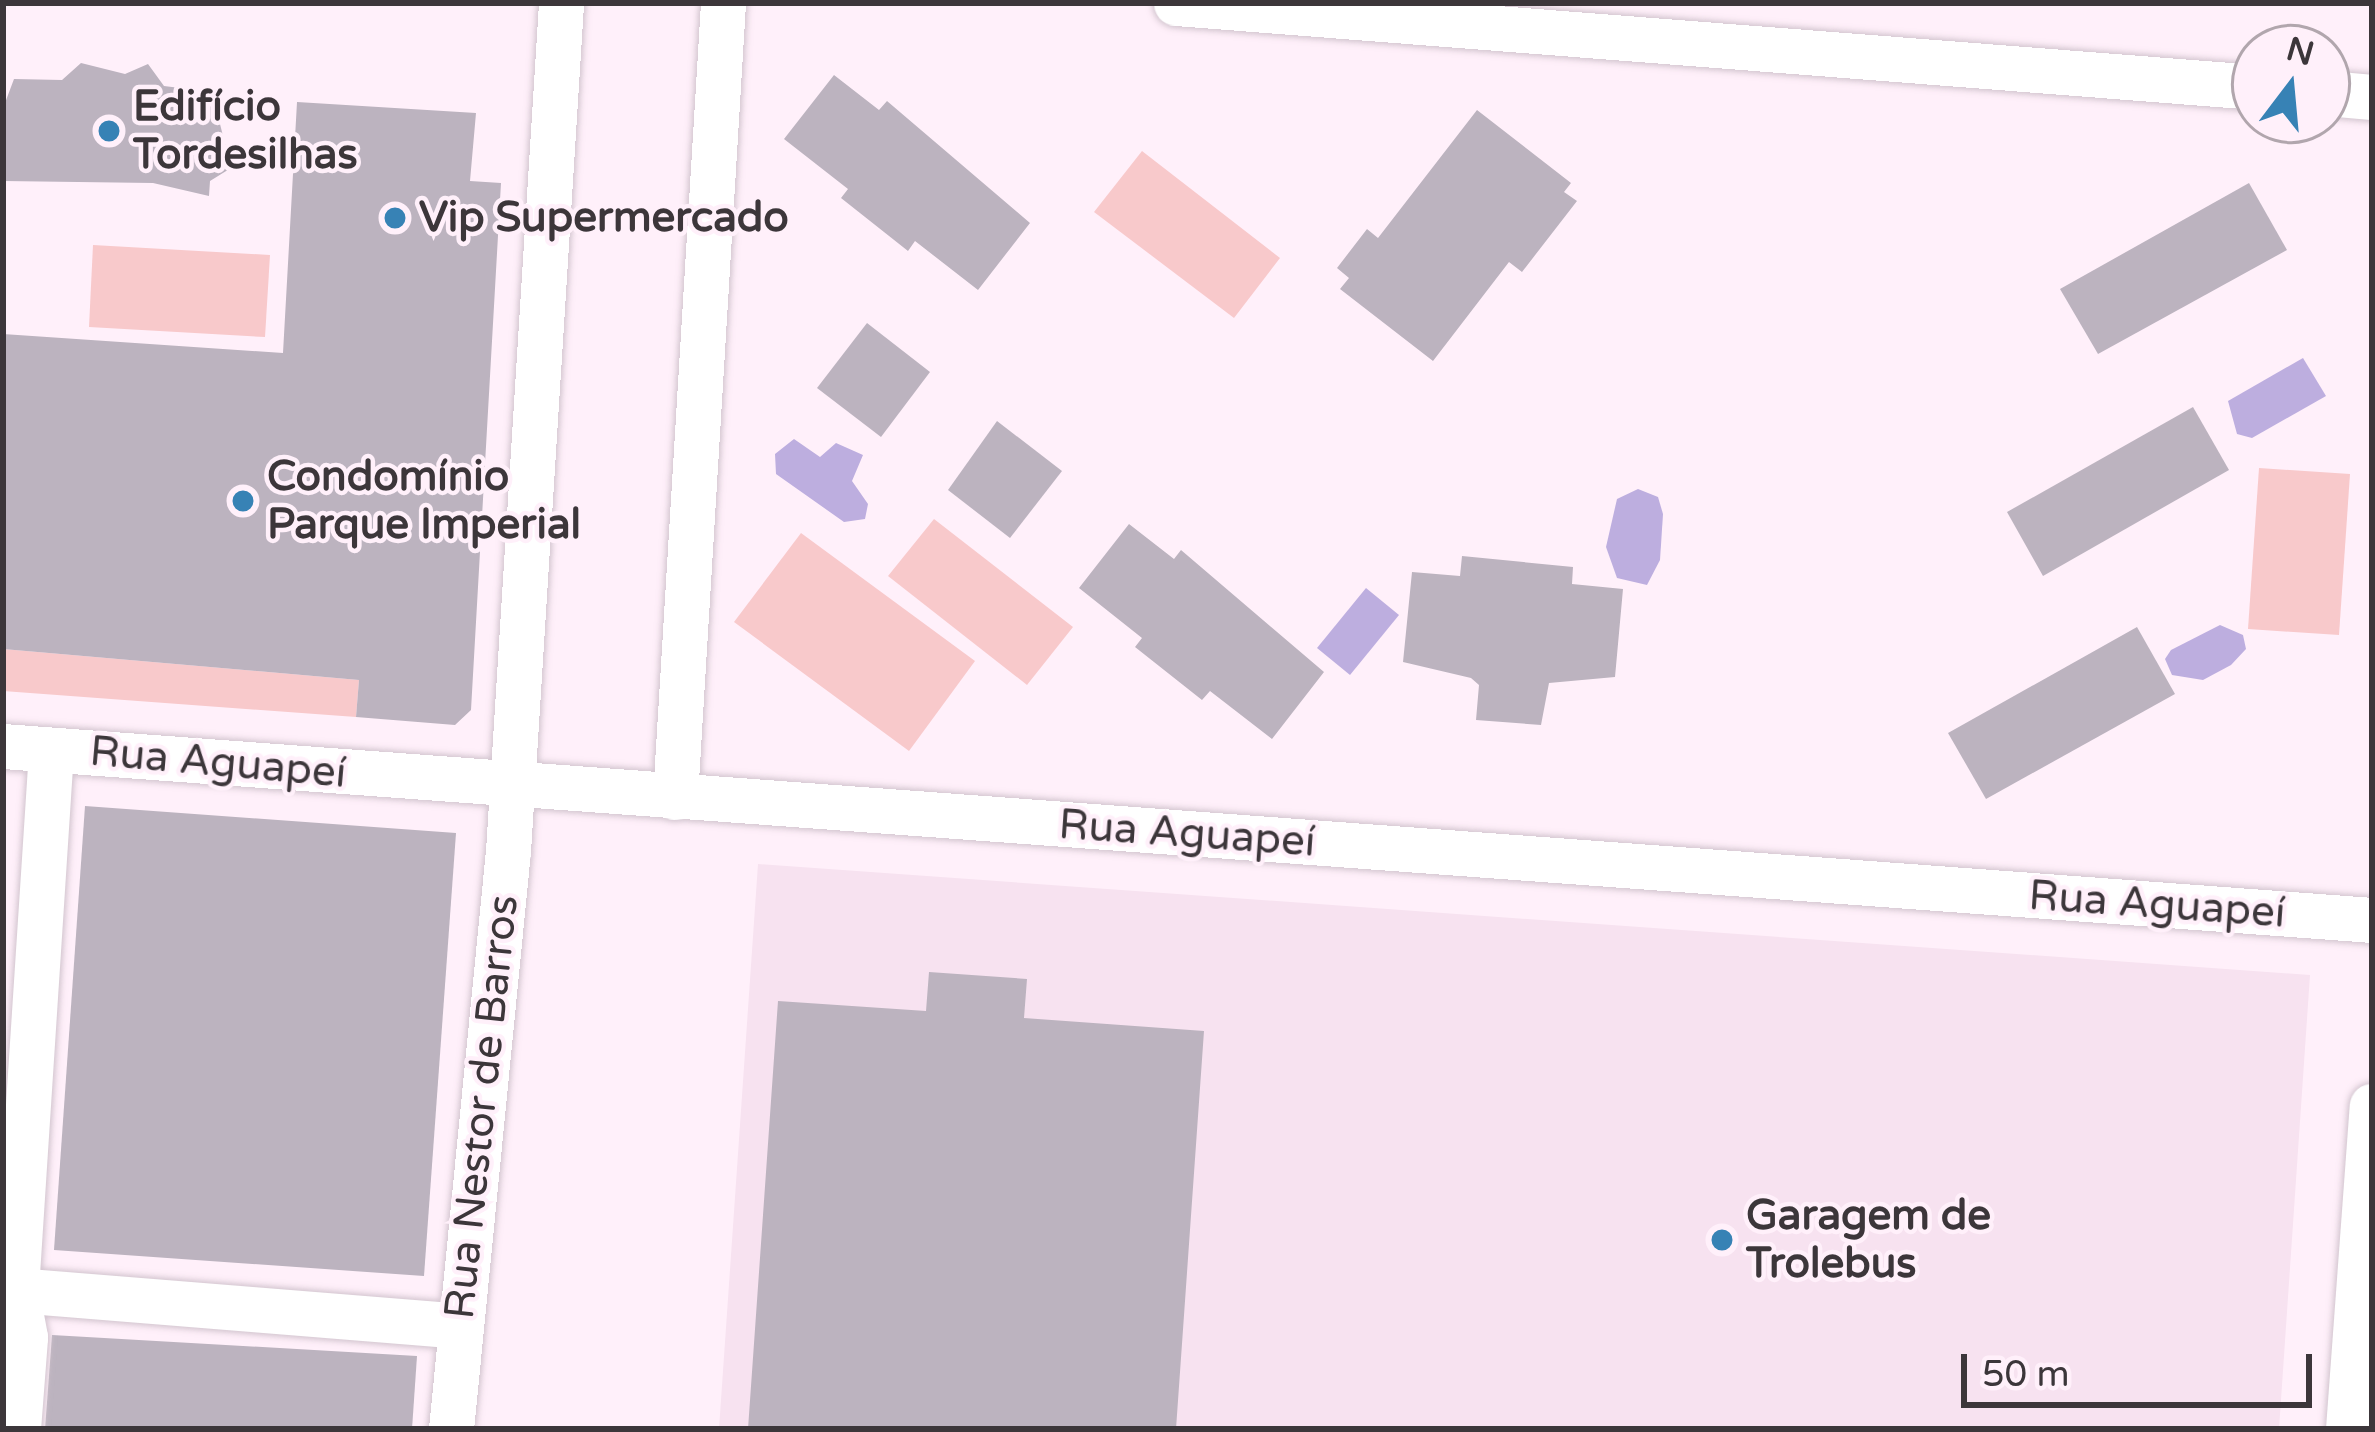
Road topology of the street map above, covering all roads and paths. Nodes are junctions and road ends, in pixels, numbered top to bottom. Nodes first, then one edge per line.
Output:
1 (561, 3) edge
2 (723, 3) edge
3 (1176, 3) edge
4 (2231, 85) edge
5 (3, 746) edge
6 (51, 750) junction
7 (511, 785) junction
8 (675, 797) junction
9 (2372, 920) edge
10 (2372, 1106) edge
11 (9, 1289) edge
12 (459, 1326) junction
13 (18, 1429) edge
14 (451, 1429) edge
15 (2348, 1429) edge

1 - 7 street, Rua Nestor de Barros
2 - 8 street
3 - 4 street
5 - 6 street, Rua Aguapeí
6 - 7 street, Rua Aguapeí
6 - 11 street
7 - 8 street, Rua Aguapeí
7 - 12 street, Rua Nestor de Barros
8 - 9 street, Rua Aguapeí
10 - 15 street
11 - 12 street
11 - 13 street
12 - 14 street, Rua Nestor de Barros

